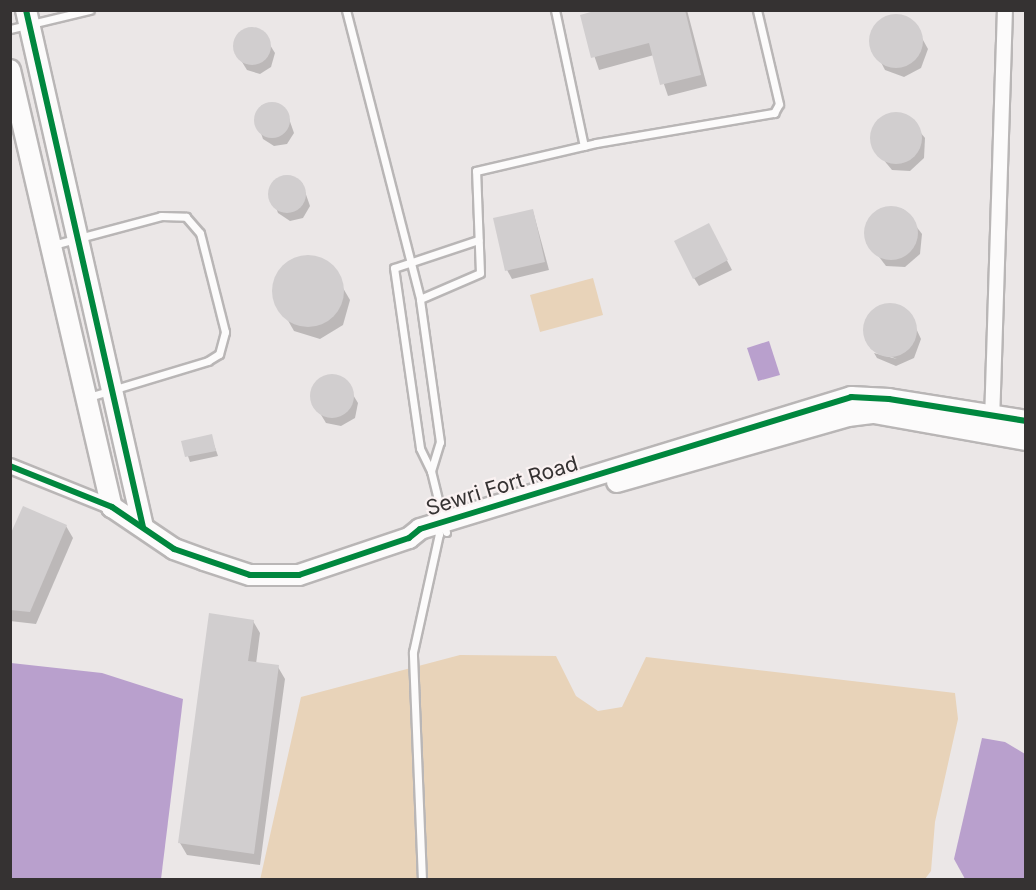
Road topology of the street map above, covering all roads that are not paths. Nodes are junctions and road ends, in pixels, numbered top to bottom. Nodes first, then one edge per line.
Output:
1 (90, 10) edge
2 (346, 10) edge
3 (555, 10) edge
4 (757, 10) edge
5 (1005, 10) edge
6 (22, 21) edge
7 (10, 70) edge
8 (584, 146) junction
9 (75, 240) junction
10 (478, 240) junction
11 (51, 245) junction
12 (410, 262) junction
13 (420, 299) junction
14 (110, 392) junction
15 (87, 398) junction
16 (1026, 421) edge
17 (992, 423) junction
18 (1026, 440) edge
19 (10, 466) edge
20 (431, 471) junction
21 (112, 507) junction
22 (143, 528) junction
23 (441, 528) junction
24 (422, 879) edge

1 - 6 lane
2 - 12 lane
3 - 8 lane
4 - 8 lane
5 - 17 street
6 - 9 street
7 - 11 street
8 - 10 lane
9 - 11 lane
9 - 14 street
9 - 14 lane
10 - 12 lane
10 - 13 lane
11 - 15 street
12 - 13 lane
12 - 20 lane
13 - 20 lane
14 - 15 lane
14 - 22 street
15 - 21 street
16 - 17 street, Sewri Fort Road
17 - 18 street
17 - 23 street, Sewri Fort Road
19 - 21 street, Sewri Fort Road
20 - 23 lane
21 - 22 street, Sewri Fort Road
22 - 23 street, Sewri Fort Road
23 - 24 lane

